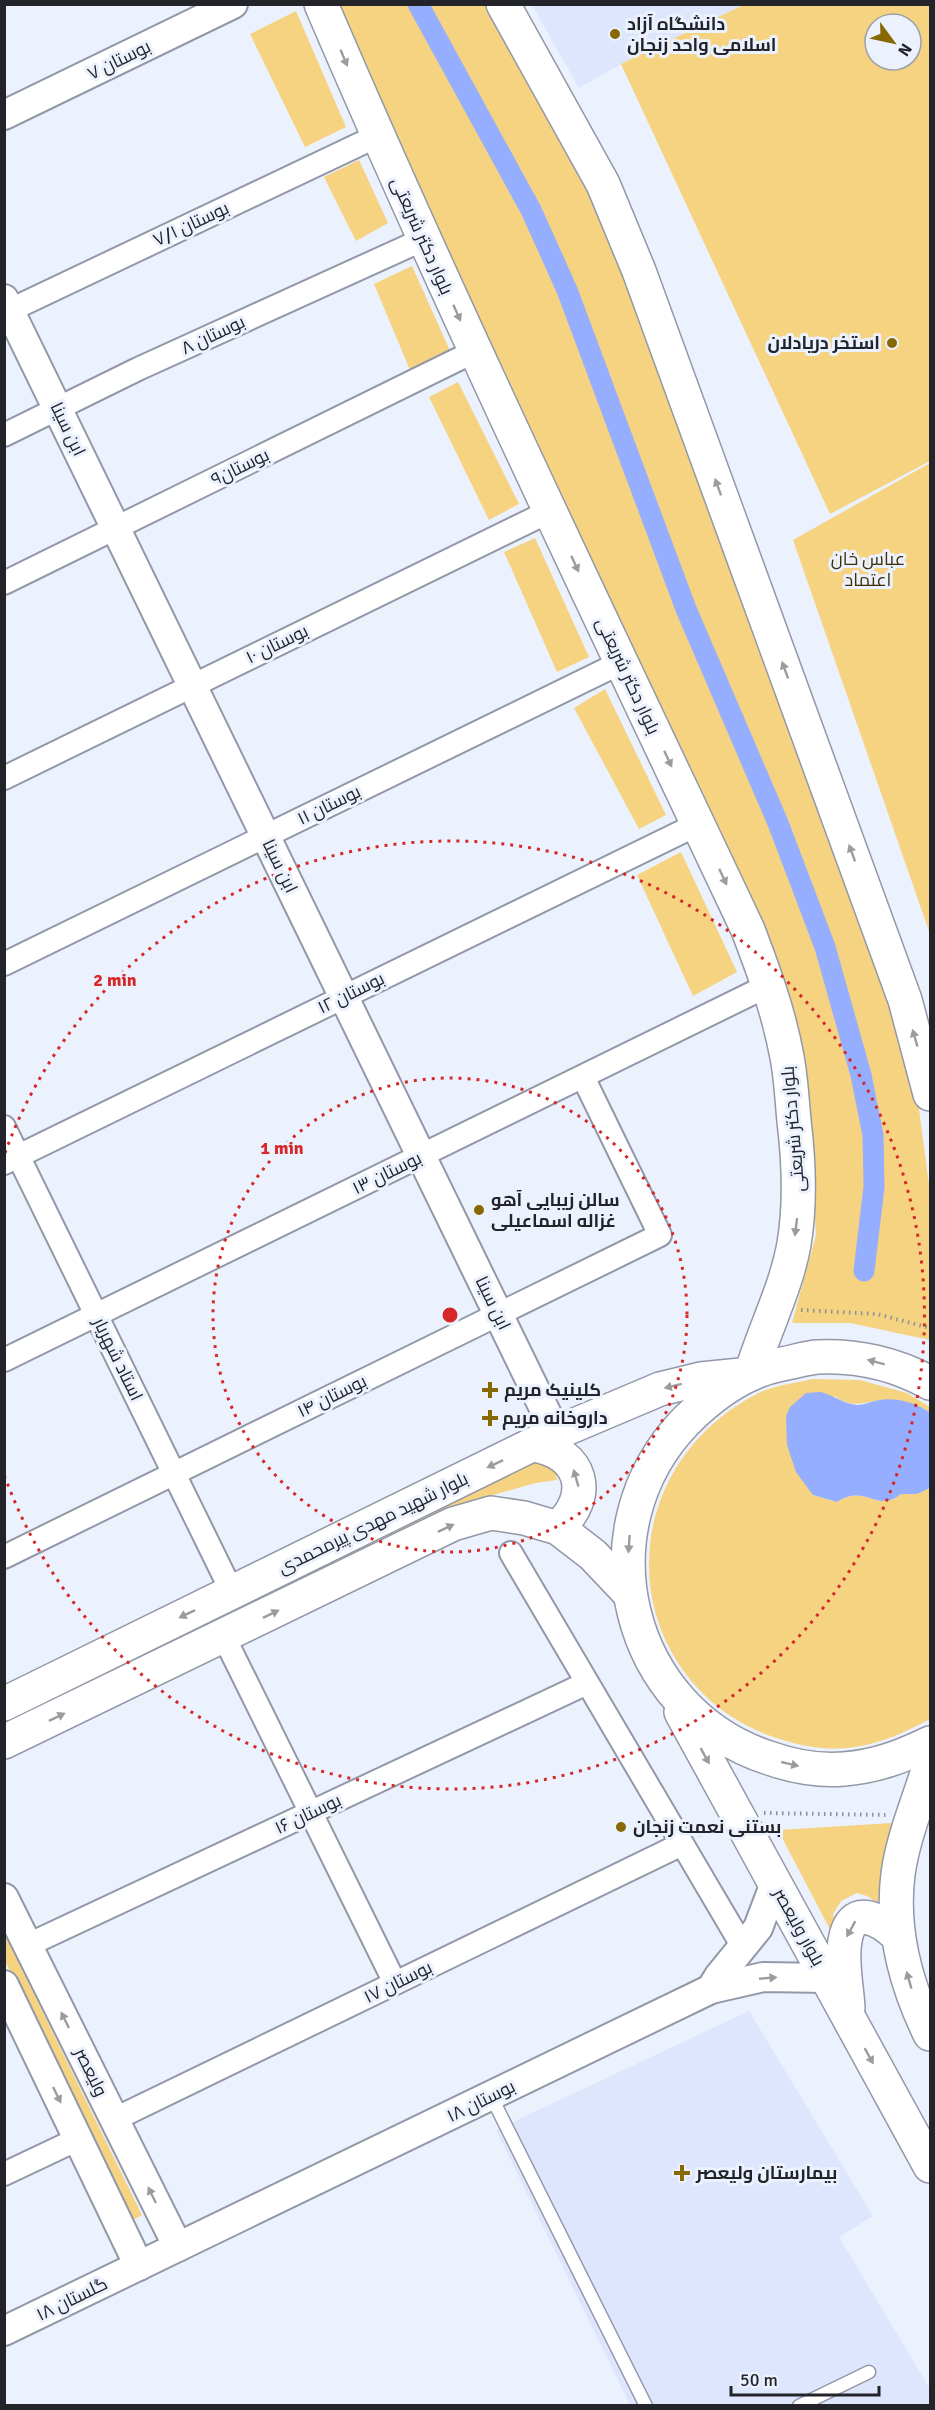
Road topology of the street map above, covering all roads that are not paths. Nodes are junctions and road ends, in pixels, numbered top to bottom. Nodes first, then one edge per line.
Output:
1 (232, 4) edge
2 (321, 4) edge
3 (504, 4) edge
4 (4, 116) edge
5 (377, 136) junction
6 (424, 239) junction
7 (6, 308) edge
8 (475, 351) junction
9 (58, 409) junction
10 (4, 435) edge
11 (550, 511) junction
12 (116, 528) junction
13 (4, 583) edge
14 (622, 662) junction
15 (193, 686) junction
16 (4, 778) edge
17 (698, 824) junction
18 (266, 836) junction
19 (4, 964) edge
20 (769, 985) junction
21 (344, 997) junction
22 (583, 1077) junction
23 (930, 1094) edge
24 (4, 1127) edge
25 (421, 1156) junction
26 (12, 1160) edge
27 (97, 1315) junction
28 (498, 1315) junction
29 (4, 1360) edge
30 (752, 1374) junction
31 (930, 1383) edge
32 (545, 1439) junction
33 (174, 1474) junction
34 (558, 1528) junction
35 (511, 1553) dead end
36 (4, 1557) edge
37 (232, 1592) junction
38 (628, 1593) junction
39 (224, 1636) junction
40 (587, 1683) junction
41 (667, 1687) junction
42 (4, 1704) edge
43 (4, 1742) edge
44 (930, 1743) edge
45 (930, 1764) edge
46 (311, 1812) junction
47 (682, 1844) junction
48 (775, 1883) junction
49 (4, 1898) edge
50 (897, 1935) junction
51 (28, 1945) junction
52 (743, 1947) junction
53 (827, 1978) junction
54 (395, 1983) junction
55 (4, 1985) edge
56 (711, 1989) junction
57 (848, 2019) junction
58 (930, 2034) edge
59 (491, 2096) junction
60 (115, 2119) junction
61 (78, 2139) junction
62 (930, 2166) edge
63 (4, 2174) edge
64 (178, 2247) junction
65 (139, 2266) junction
66 (4, 2331) edge
67 (869, 2372) dead end
68 (646, 2406) edge
69 (799, 2406) edge

1 - 4 street, بوستان ۷
2 -> 5 main road, بلوار دکتر شریعتی
23 -> 3 main road
5 - 6 main road, بلوار دکتر شریعتی
5 - 7 street, بوستان ۷/۱
6 -> 8 main road, بلوار دکتر شریعتی
6 - 9 street, بوستان ۸
7 - 9 street, ابن سینا
8 - 11 main road, بلوار دکتر شریعتی
8 - 12 street, بوستان۹
9 - 10 street, بوستان ۸
9 - 12 street, ابن سینا
11 -> 14 main road, بلوار دکتر شریعتی
11 - 15 street, بوستان ۱۰
12 - 13 street, بوستان۹
12 - 15 street, ابن سینا
14 -> 17 main road, بلوار دکتر شریعتی
14 - 18 street, بوستان ۱۱
15 - 16 street, بوستان ۱۰
15 - 18 street, ابن سینا
17 -> 20 main road, بلوار دکتر شریعتی
17 - 21 street, بوستان ۱۲
18 - 19 street, بوستان ۱۱
18 - 21 street, ابن سینا
20 - 22 street, بوستان ۱۳
20 -> 30 main road, بلوار دکتر شریعتی
21 - 25 street, ابن سینا
21 - 26 street, بوستان ۱۲
22 - 25 street, بوستان ۱۳
22 - 28 street, بوستان ۱۴
24 - 26 street, استاد شهریار
25 - 27 street, بوستان ۱۳
25 - 28 street, ابن سینا
26 - 27 street, استاد شهریار
27 - 29 street, بوستان ۱۳
27 - 33 street, استاد شهریار
28 - 32 street, ابن سینا
28 - 33 street, بوستان ۱۴
31 -> 30 main road
30 -> 32 main road, بلوار شهید مهدی پیرمحمدی
30 -> 38 main road
34 -> 32 main road
32 -> 37 main road, بلوار شهید مهدی پیرمحمدی
33 - 36 street, بوستان ۱۴
33 - 37 street, استاد شهریار
34 - 38 main road
39 -> 34 main road, بلوار شهید مهدی پیرمحمدی
35 - 40 street
37 -> 42 main road, بلوار شهید مهدی پیرمحمدی
38 - 41 main road
43 -> 39 main road, بلوار شهید مهدی پیرمحمدی
39 - 46 street
40 - 46 street, بوستان ۱۶
40 - 47 street
41 -> 44 main road
41 -> 48 main road, بلوار ولیعصر
45 - 50 main road
46 - 51 street, بوستان ۱۶
46 - 54 street
47 - 52 street
47 - 54 street, بوستان ۱۷
48 - 52 street, بوستان ۱۸
48 - 53 main road, بلوار ولیعصر
49 - 51 street, ولیعصر
50 -> 57 main road
58 -> 50 main road
60 -> 51 street, ولیعصر
52 - 56 street, بوستان ۱۸
56 -> 53 street
53 - 57 main road, بلوار ولیعصر
54 - 60 street, بوستان ۱۷
55 -> 61 street
56 - 59 street, بوستان ۱۸
57 -> 62 main road, بلوار ولیعصر
59 - 64 street, بوستان ۱۸
59 - 68 lane
64 -> 60 street, ولیعصر
61 - 63 street
61 - 65 street
64 - 65 street, بوستان ۱۸
65 - 66 street, گلستان ۱۸
67 - 69 lane

